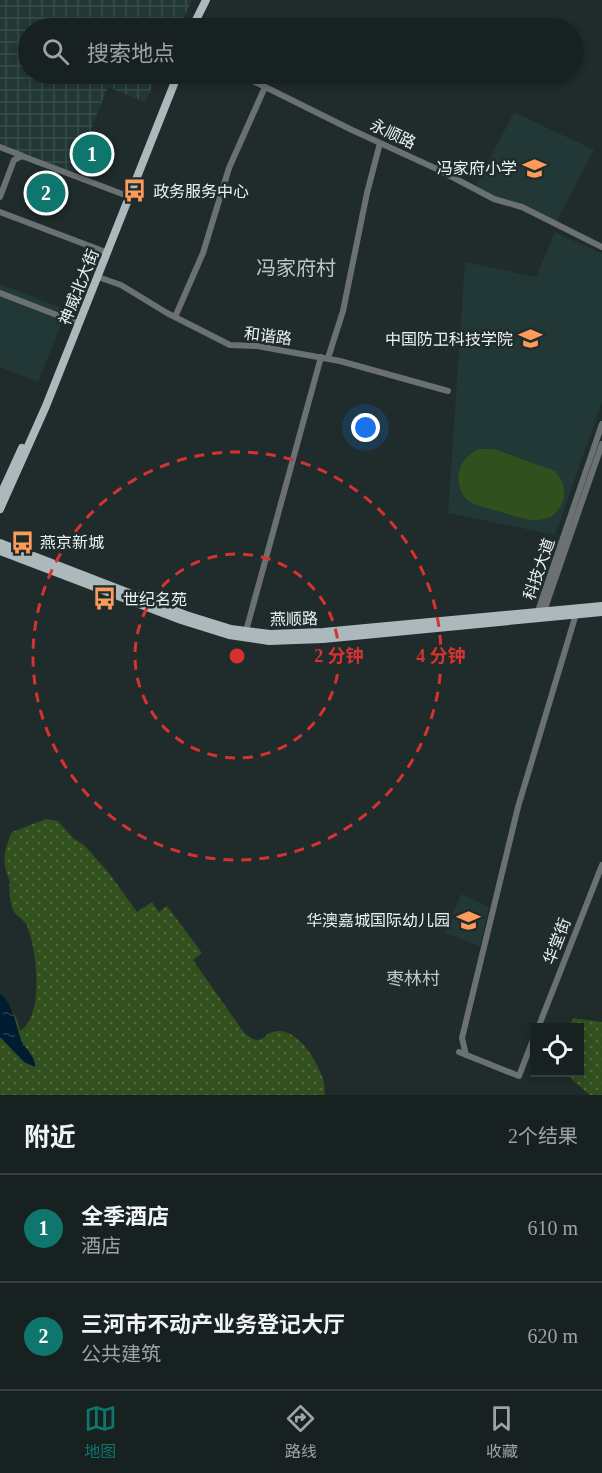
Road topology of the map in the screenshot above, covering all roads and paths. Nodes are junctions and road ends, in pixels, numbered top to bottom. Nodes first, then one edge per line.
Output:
1 (206, 0) edge
2 (211, 0) edge
3 (197, 18) edge
4 (203, 18) edge
5 (168, 84) edge
6 (174, 84) edge
7 (260, 84) edge
8 (266, 87) junction
9 (380, 143) junction
10 (0, 147) edge
11 (23, 156) junction
12 (125, 195) junction
13 (0, 197) edge
14 (0, 212) edge
15 (602, 247) edge
16 (103, 251) junction
17 (98, 277) junction
18 (0, 293) edge
19 (175, 317) junction
20 (75, 322) junction
21 (324, 358) junction
22 (448, 391) dead end
23 (602, 424) edge
24 (602, 444) edge
25 (0, 496) edge
26 (0, 509) edge
27 (0, 543) edge
28 (0, 551) edge
29 (602, 606) edge
30 (602, 612) edge
31 (542, 613) junction
32 (576, 614) junction
33 (246, 631) junction
34 (602, 865) edge
35 (540, 1023) edge
36 (530, 1047) edge

1 - 3 main road
2 - 4 main road
5 - 12 main road, 神威北大街
6 - 17 main road, 神威北大街
7 - 8 street, 永顺路
8 - 9 street, 永顺路
8 - 19 street
9 - 15 street, 永顺路
9 - 21 street
10 - 11 street
11 - 12 street
11 - 13 street
12 - 16 main road, 神威北大街
14 - 16 street
16 - 20 main road, 神威北大街
17 - 19 street, 和谐路
17 - 26 main road, 神威北大街
18 - 20 street
19 - 21 street, 和谐路
20 - 25 main road, 神威北大街
21 - 22 street, 和谐路
21 - 33 street
23 - 31 street, 科技大道
24 - 31 street, 科技大道
27 - 33 main road, 燕顺路
28 - 31 main road, 燕顺路
29 - 31 main road, 燕顺路
30 - 32 main road, 燕顺路
31 - 32 main road, 燕顺路
31 - 33 main road, 燕顺路
32 - 36 street
34 - 35 street, 华堂街

